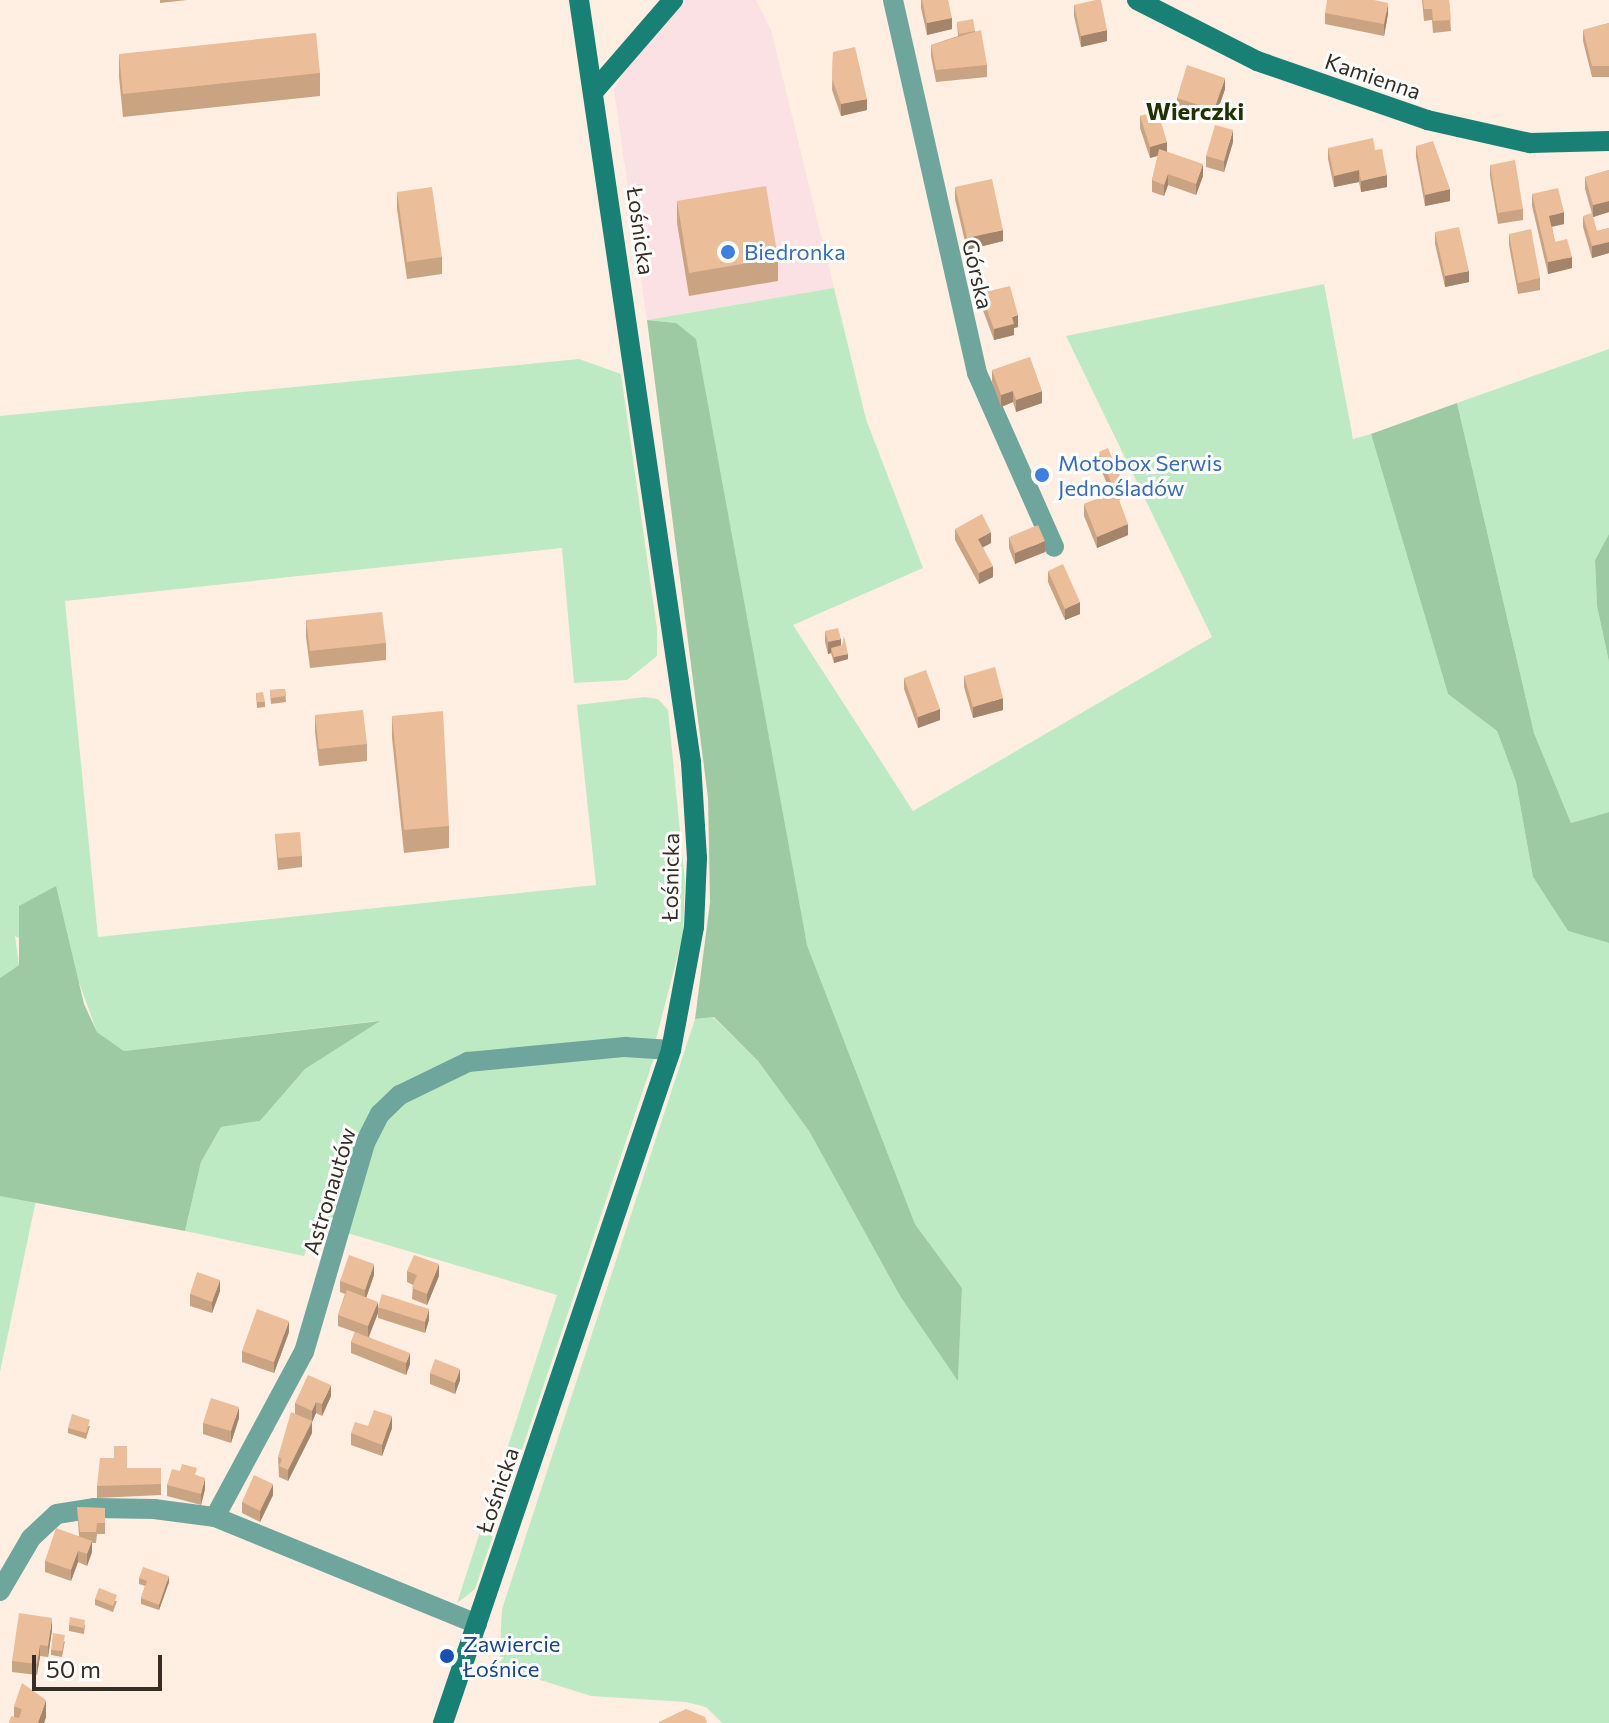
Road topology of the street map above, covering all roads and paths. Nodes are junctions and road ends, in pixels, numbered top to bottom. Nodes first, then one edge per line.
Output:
1 (579, 0) edge
2 (673, 0) edge
3 (893, 0) edge
4 (1137, 0) edge
5 (596, 89) junction
6 (1609, 141) edge
7 (1054, 547) dead end
8 (671, 1050) junction
9 (215, 1517) junction
10 (0, 1591) edge
11 (477, 1624) junction
12 (443, 1723) edge

1 - 5 street, Łośnicka
2 - 5 street
3 - 7 street, Górska
4 - 6 street, Kamienna
5 - 8 street, Łośnicka
8 - 9 street, Astronautów
8 - 11 street, Łośnicka
9 - 10 street
9 - 11 street
11 - 12 street, Łośnicka

